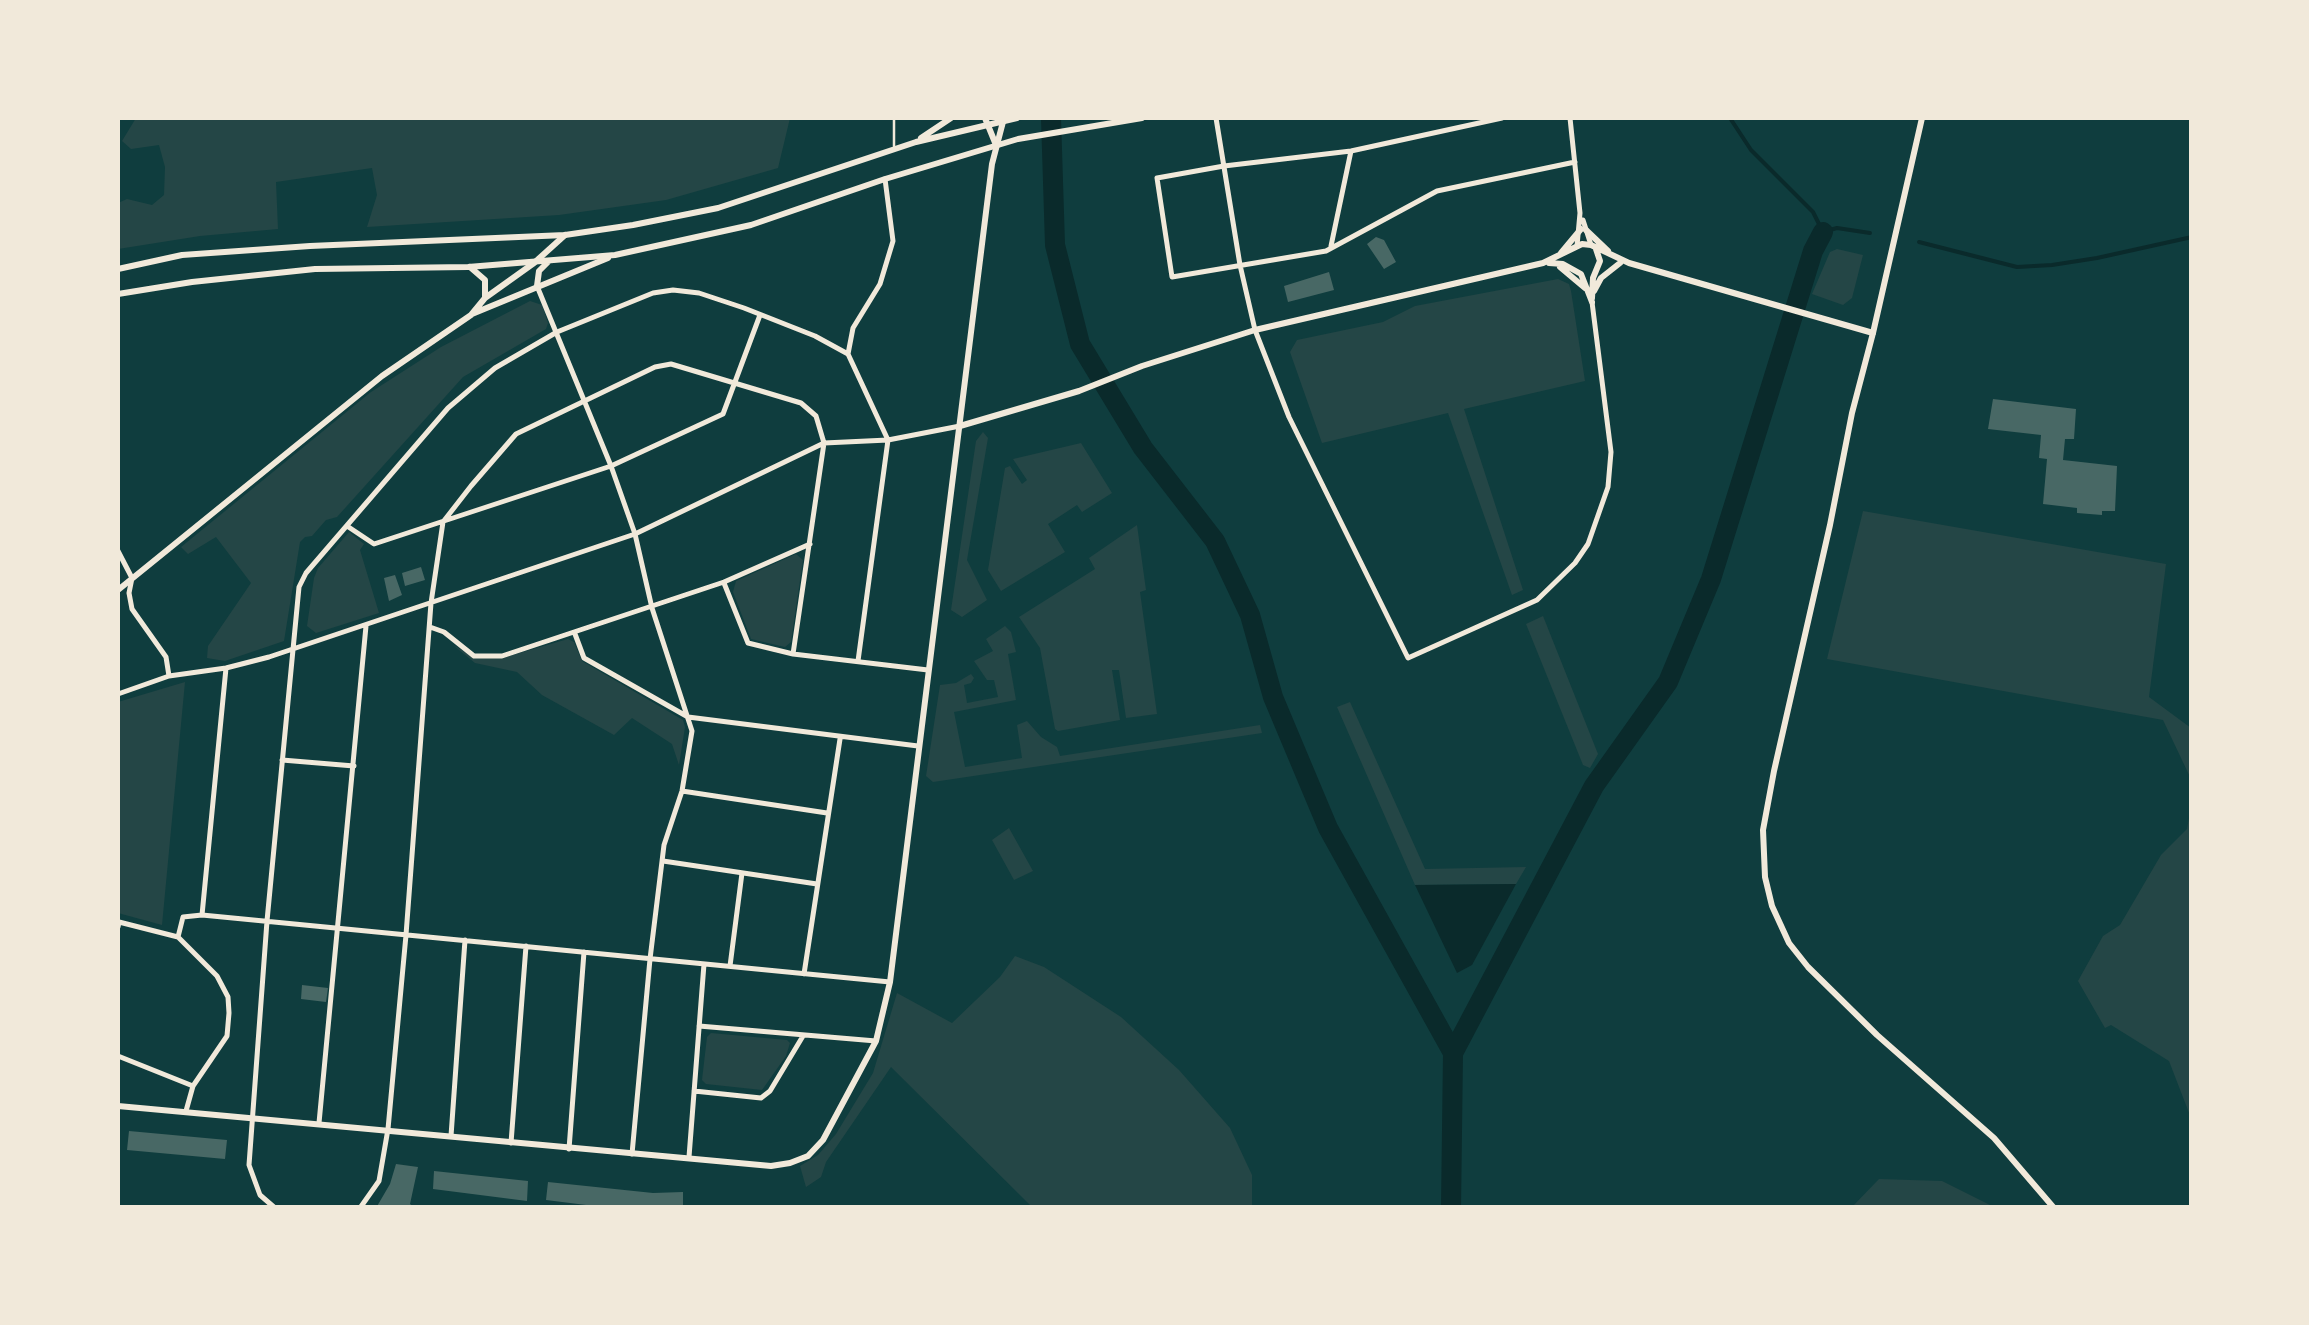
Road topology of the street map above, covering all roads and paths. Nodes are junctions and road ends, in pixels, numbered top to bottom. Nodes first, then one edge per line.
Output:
1 (894, 118) edge
2 (950, 118) edge
3 (1017, 118) edge
4 (1142, 118) edge
5 (1216, 118) edge
6 (1502, 118) edge
7 (1570, 118) edge
8 (1922, 118) edge
9 (1004, 120) edge
10 (986, 122) edge
11 (916, 142) junction
12 (996, 146) junction
13 (894, 150) junction
14 (1351, 151) junction
15 (1575, 162) junction
16 (1224, 166) junction
17 (885, 179) junction
18 (1583, 230) junction
19 (565, 235) junction
20 (1593, 246) junction
21 (1575, 247) junction
22 (1331, 248) junction
23 (615, 254) junction
24 (1556, 260) junction
25 (1618, 260) junction
26 (549, 261) junction
27 (534, 263) junction
28 (1240, 265) junction
29 (468, 267) junction
30 (1572, 268) junction
31 (1597, 268) junction
32 (118, 269) edge
33 (1581, 274) junction
34 (537, 286) junction
35 (118, 294) edge
36 (1591, 295) junction
37 (485, 298) junction
38 (471, 315) junction
39 (760, 315) junction
40 (1255, 330) junction
41 (556, 332) junction
42 (1873, 333) junction
43 (848, 354) junction
44 (733, 382) junction
45 (583, 400) junction
46 (960, 426) junction
47 (888, 440) junction
48 (824, 444) junction
49 (611, 466) junction
50 (443, 522) junction
51 (347, 526) junction
52 (635, 534) junction
53 (810, 544) junction
54 (118, 550) edge
55 (132, 578) junction
56 (724, 582) junction
57 (118, 590) edge
58 (432, 603) junction
59 (652, 608) junction
60 (366, 626) junction
61 (430, 627) junction
62 (575, 633) junction
63 (293, 647) junction
64 (793, 654) junction
65 (858, 661) junction
66 (226, 668) junction
67 (928, 670) junction
68 (168, 676) junction
69 (118, 694) edge
70 (688, 717) junction
71 (840, 738) junction
72 (918, 746) junction
73 (282, 760) junction
74 (354, 766) junction
75 (682, 792) junction
76 (828, 812) junction
77 (663, 861) junction
78 (742, 873) junction
79 (816, 884) junction
80 (202, 915) junction
81 (267, 921) junction
82 (118, 927) edge
83 (338, 928) junction
84 (406, 935) junction
85 (178, 937) junction
86 (465, 940) junction
87 (526, 946) junction
88 (584, 952) junction
89 (650, 958) junction
90 (704, 964) junction
91 (730, 966) junction
92 (804, 974) junction
93 (890, 982) junction
94 (700, 1026) junction
95 (803, 1036) junction
96 (876, 1041) junction
97 (118, 1056) edge
98 (193, 1086) junction
99 (694, 1091) junction
100 (118, 1106) edge
101 (186, 1111) junction
102 (252, 1117) junction
103 (318, 1123) junction
104 (388, 1129) junction
105 (451, 1136) junction
106 (511, 1143) junction
107 (568, 1148) junction
108 (632, 1154) junction
109 (689, 1157) junction
110 (275, 1208) edge
111 (360, 1208) edge
112 (2054, 1208) edge

1 - 13 lane
2 - 11 street
3 - 9 street
4 - 12 street
5 - 16 street
6 - 14 street
7 - 15 street
8 - 42 street
9 - 10 street
9 - 12 street
10 - 11 street
10 - 12 street
11 - 13 street
12 - 17 street
12 - 46 street
13 - 19 street
14 - 16 street
14 - 22 street
15 - 18 street
15 - 22 street
16 - 28 street
16 - 28 street
17 - 23 street
17 - 43 street
18 - 20 street
18 - 21 street
18 - 24 street
18 - 25 street
19 - 27 street
19 - 32 street
20 - 21 street
20 - 25 street
20 - 31 street
21 - 24 street
21 - 30 street
22 - 28 street
23 - 26 street
23 - 34 street
24 - 30 street
24 - 36 street
24 - 40 street
25 - 31 street
25 - 36 street
25 - 42 street
26 - 27 street
26 - 34 street
27 - 29 street
27 - 37 street
28 - 40 street
29 - 35 street
29 - 37 street
30 - 33 street
31 - 33 street
31 - 36 street
33 - 36 street
34 - 38 street
34 - 41 street
36 - 40 street
37 - 38 street
38 - 55 street
39 - 41 street
39 - 43 street
39 - 44 street
40 - 46 street
41 - 45 street
41 - 51 street
42 - 112 street
43 - 47 street
44 - 45 street
44 - 48 street
44 - 49 street
45 - 49 street
45 - 50 street
46 - 47 street
46 - 67 street
47 - 48 street
47 - 65 street
48 - 52 street
48 - 53 street
49 - 50 street
49 - 52 street
50 - 51 street
50 - 58 street
51 - 63 street
52 - 58 street
52 - 59 street
53 - 56 street
53 - 64 street
54 - 55 street
55 - 57 street
55 - 68 street
56 - 59 street
56 - 64 street
58 - 60 street
58 - 61 street
59 - 62 street
59 - 70 street
60 - 63 street
60 - 74 street
61 - 62 street
61 - 84 street
62 - 70 street
63 - 66 street
63 - 73 street
64 - 65 street
65 - 67 street
66 - 68 street
66 - 80 street
67 - 72 street
68 - 69 street
70 - 71 street
70 - 75 street
71 - 72 street
71 - 76 street
72 - 93 street
73 - 74 street
73 - 81 street
74 - 83 street
75 - 76 street
75 - 77 street
76 - 79 street
77 - 78 street
77 - 89 street
78 - 79 street
78 - 91 street
79 - 92 street
80 - 81 street
80 - 85 street
81 - 83 street
81 - 102 street
82 - 85 street
83 - 84 street
83 - 103 street
84 - 86 street
84 - 104 street
85 - 98 street
86 - 87 street
86 - 105 street
87 - 88 street
87 - 106 street
88 - 89 street
88 - 107 street
89 - 90 street
89 - 108 street
90 - 91 street
90 - 94 street
91 - 92 street
92 - 93 street
93 - 96 street
94 - 95 street
94 - 99 street
95 - 96 street
95 - 99 street
96 - 109 street
97 - 98 street
98 - 101 street
99 - 109 street
100 - 101 street
101 - 102 street
102 - 103 street
102 - 110 street
103 - 104 street
104 - 105 street
104 - 111 street
105 - 106 street
106 - 107 street
107 - 108 street
108 - 109 street

